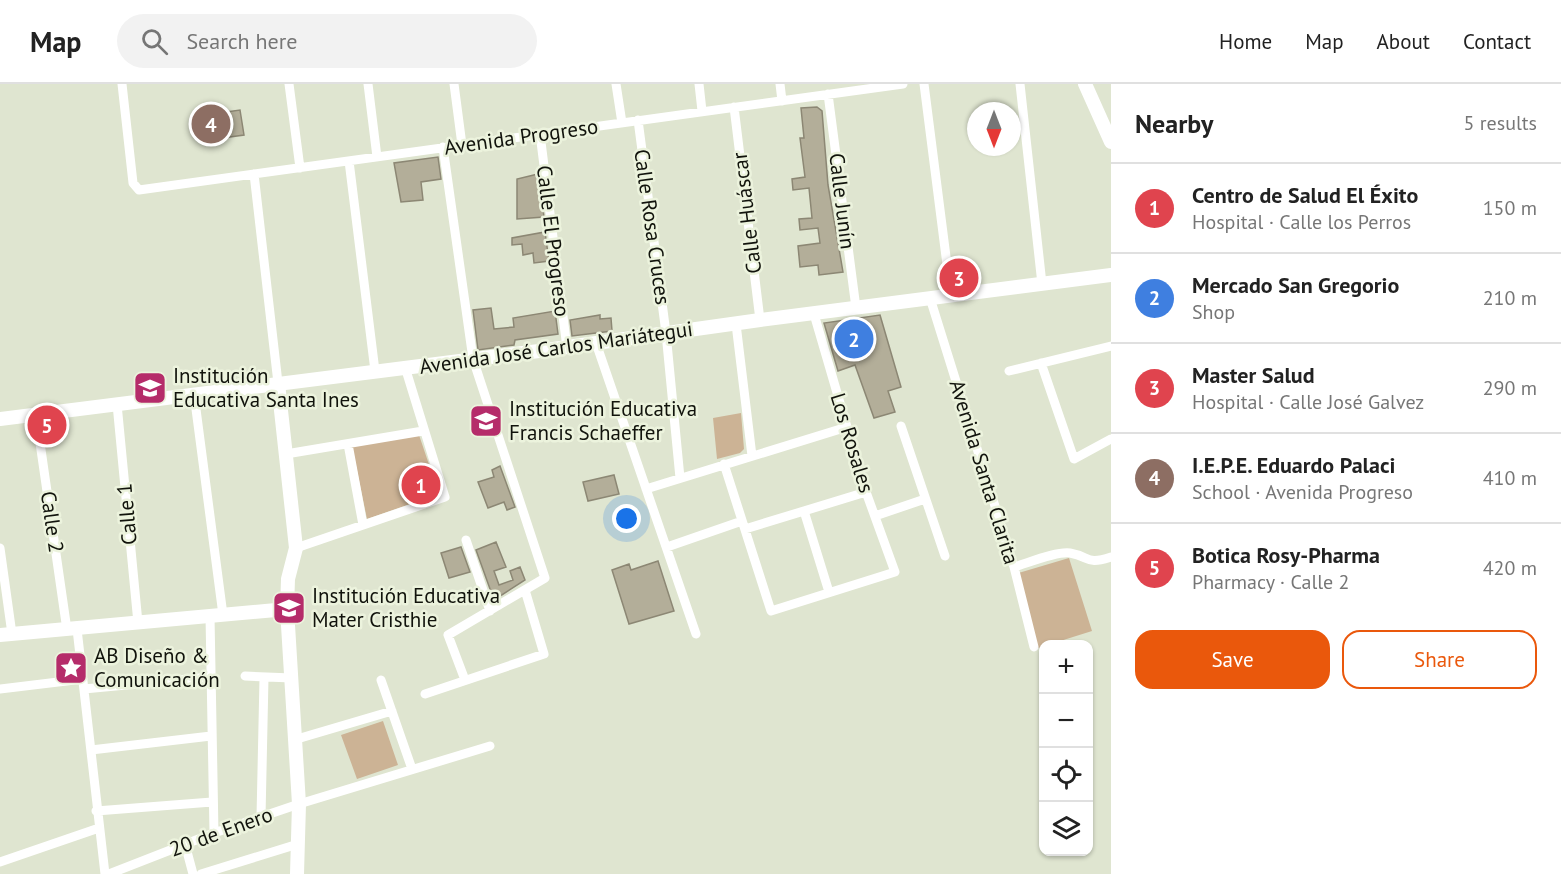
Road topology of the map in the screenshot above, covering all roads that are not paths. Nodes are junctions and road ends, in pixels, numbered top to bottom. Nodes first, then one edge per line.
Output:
1 (122, 84) edge
2 (289, 84) edge
3 (368, 84) edge
4 (454, 84) edge
5 (616, 84) edge
6 (699, 84) edge
7 (780, 84) edge
8 (903, 84) edge
9 (924, 84) edge
10 (1020, 84) edge
11 (1085, 84) edge
12 (864, 87) edge
13 (828, 94) junction
14 (782, 100) junction
15 (734, 107) junction
16 (702, 111) junction
17 (638, 120) junction
18 (622, 123) junction
19 (540, 134) junction
20 (1111, 142) edge
21 (462, 145) junction
22 (443, 147) junction
23 (377, 157) junction
24 (349, 161) junction
25 (300, 168) junction
26 (254, 174) junction
27 (1111, 275) edge
28 (1042, 284) junction
29 (951, 296) junction
30 (930, 298) junction
31 (856, 308) junction
32 (814, 314) junction
33 (760, 320) junction
34 (736, 324) junction
35 (666, 333) junction
36 (596, 343) junction
37 (1111, 346) edge
38 (567, 348) junction
39 (473, 359) junction
40 (1041, 363) junction
41 (405, 367) junction
42 (375, 371) junction
43 (1010, 371) dead end
44 (278, 383) junction
45 (194, 394) junction
46 (117, 404) junction
47 (36, 415) junction
48 (0, 419) edge
49 (901, 426) dead end
50 (847, 427) junction
51 (423, 431) junction
52 (1111, 439) edge
53 (348, 444) junction
54 (286, 454) junction
55 (752, 456) junction
56 (724, 464) junction
57 (680, 478) junction
58 (646, 489) junction
59 (866, 492) junction
60 (925, 499) junction
61 (804, 511) junction
62 (875, 516) junction
63 (363, 525) junction
64 (744, 525) junction
65 (466, 540) dead end
66 (667, 547) junction
67 (0, 548) edge
68 (296, 548) junction
69 (945, 556) dead end
70 (1111, 556) edge
71 (1014, 567) junction
72 (525, 590) junction
73 (830, 592) junction
74 (287, 609) junction
75 (490, 611) junction
76 (216, 616) junction
77 (138, 623) junction
78 (72, 629) junction
79 (696, 634) dead end
80 (6, 635) edge
81 (1034, 647) dead end
82 (245, 676) dead end
83 (210, 677) junction
84 (264, 678) junction
85 (292, 678) junction
86 (381, 680) dead end
87 (465, 680) junction
88 (84, 684) junction
89 (0, 689) edge
90 (425, 694) dead end
91 (392, 711) junction
92 (211, 736) junction
93 (297, 739) junction
94 (490, 746) dead end
95 (91, 750) junction
96 (412, 769) junction
97 (212, 802) junction
98 (299, 804) junction
99 (96, 811) junction
100 (261, 817) junction
101 (99, 828) junction
102 (214, 833) junction
103 (298, 843) junction
104 (185, 844) junction
105 (0, 862) edge
106 (121, 872) edge
107 (105, 874) edge
108 (109, 874) edge
109 (193, 874) edge
110 (201, 874) edge
111 (297, 874) edge

1 - 26 street, Avenida Progreso
2 - 25 street
3 - 23 street
4 - 21 street
5 - 18 street, Calle Rosa Cruces
6 - 16 street
7 - 14 street
8 - 12 street, Avenida Progreso
9 - 29 street
10 - 28 street
11 - 20 street
12 - 13 street, Avenida Progreso
13 - 14 street, Avenida Progreso
13 - 31 street, Calle Junín
14 - 15 street, Avenida Progreso
15 - 16 street, Avenida Progreso
15 - 33 street, Calle Huáscar
16 - 17 street, Avenida Progreso
17 - 18 street, Avenida Progreso
17 - 35 street, Calle Rosa Cruces
18 - 19 street, Avenida Progreso
19 - 21 street, Avenida Progreso
19 - 38 street, Calle El Progreso
21 - 22 street, Avenida Progreso
22 - 23 street, Avenida Progreso
22 - 39 street
23 - 24 street, Avenida Progreso
24 - 25 street, Avenida Progreso
24 - 42 street
25 - 26 street, Avenida Progreso
26 - 44 street
27 - 28 street, Avenida José Carlos Mariátegui
28 - 29 street, Avenida José Carlos Mariátegui
29 - 30 street, Avenida José Carlos Mariátegui
30 - 31 street, Avenida José Carlos Mariátegui
30 - 71 street, Avenida Santa Clarita
31 - 32 street, Avenida José Carlos Mariátegui
32 - 33 street, Avenida José Carlos Mariátegui
32 - 50 street, Los Rosales
33 - 34 street, Avenida José Carlos Mariátegui
34 - 35 street, Avenida José Carlos Mariátegui
34 - 55 street
35 - 36 street, Avenida José Carlos Mariátegui
35 - 57 street, Calle Rosa Cruces
36 - 38 street, Avenida José Carlos Mariátegui
36 - 58 street
37 - 40 street
38 - 39 street, Avenida José Carlos Mariátegui
39 - 41 street, Avenida José Carlos Mariátegui
39 - 72 street
40 - 43 street
40 - 52 street
41 - 42 street, Avenida José Carlos Mariátegui
41 - 51 street
42 - 44 street, Avenida José Carlos Mariátegui
44 - 45 street, Avenida José Carlos Mariátegui
44 - 54 street
45 - 46 street, Avenida José Carlos Mariátegui
45 - 76 street
46 - 47 street, Avenida José Carlos Mariátegui
46 - 77 street, Calle 1
47 - 48 street, Avenida José Carlos Mariátegui
47 - 78 street, Calle 2
49 - 60 street
50 - 55 street
50 - 59 street, Los Rosales
51 - 53 street
51 - 63 street
53 - 54 street
53 - 63 street
54 - 68 street
55 - 56 street
56 - 57 street
56 - 64 street
57 - 58 street
58 - 66 street
59 - 61 street
59 - 62 street, Los Rosales
60 - 62 street
60 - 69 street
61 - 64 street
61 - 73 street
62 - 73 street, Los Rosales
63 - 68 street
64 - 66 street
64 - 73 street
65 - 75 street
66 - 79 street
67 - 80 street
68 - 74 street
70 - 71 street
71 - 81 street, Avenida Santa Clarita
72 - 75 street
72 - 87 street
74 - 76 street
74 - 85 street
75 - 87 street
76 - 77 street
76 - 83 street
77 - 78 street
78 - 80 street
78 - 88 street, Calle 2
82 - 84 street
83 - 88 street
83 - 92 street
84 - 85 street
84 - 100 street
85 - 93 street
86 - 91 street
87 - 90 street
88 - 89 street
88 - 95 street, Calle 2
91 - 93 street
91 - 96 street
92 - 95 street
92 - 97 street
93 - 98 street
94 - 96 street, 20 de Enero
95 - 99 street, Calle 2
96 - 98 street, 20 de Enero
97 - 99 street
97 - 102 street
98 - 100 street, 20 de Enero
98 - 103 street
99 - 101 street, Calle 2
100 - 102 street, 20 de Enero
101 - 105 street
101 - 107 street, Calle 2
102 - 104 street, 20 de Enero
103 - 110 street
103 - 111 street
104 - 106 street, 20 de Enero
104 - 109 street
106 - 108 street, 20 de Enero

